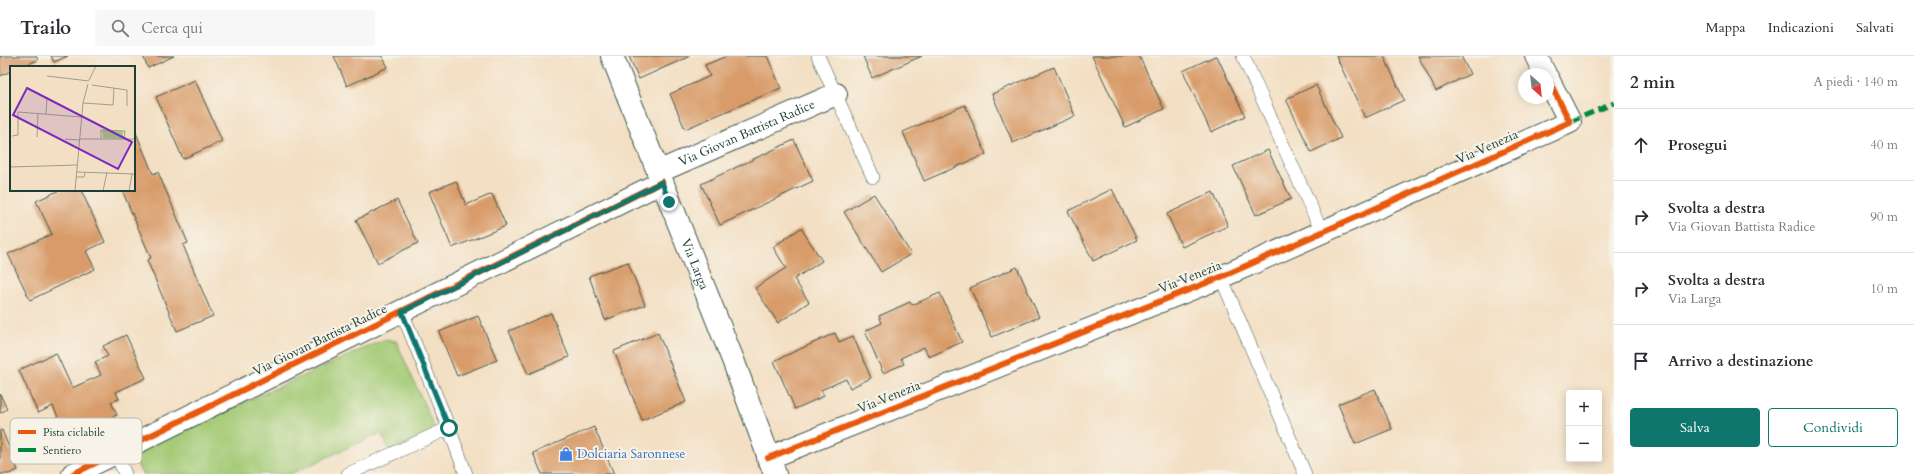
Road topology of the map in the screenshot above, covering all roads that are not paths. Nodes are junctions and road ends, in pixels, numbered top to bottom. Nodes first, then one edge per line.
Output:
1 (612, 56) edge
2 (818, 56) edge
3 (1243, 56) edge
4 (1554, 91) edge
5 (836, 94) junction
6 (660, 177) junction
7 (873, 177) dead end
8 (1322, 232) junction
9 (1221, 276) junction
10 (402, 312) junction
11 (449, 428) junction
12 (142, 440) edge
13 (93, 464) edge
14 (121, 464) edge
15 (771, 466) edge
16 (73, 474) edge
17 (125, 474) edge
18 (348, 474) edge
19 (466, 474) edge
20 (1305, 474) edge

1 - 6 street, Via Larga
2 - 5 lane
3 - 8 lane
4 - 8 street, Via Venezia
5 - 6 street, Via Giovan Battista Radice
5 - 7 lane
6 - 10 street, Via Giovan Battista Radice
6 - 15 street, Via Larga
8 - 9 street, Via Venezia
9 - 15 street, Via Venezia
9 - 20 lane
10 - 11 lane
10 - 12 street, Via Giovan Battista Radice
11 - 18 lane
11 - 19 lane
13 - 16 street, Via Giovan Battista Radice
14 - 17 lane

